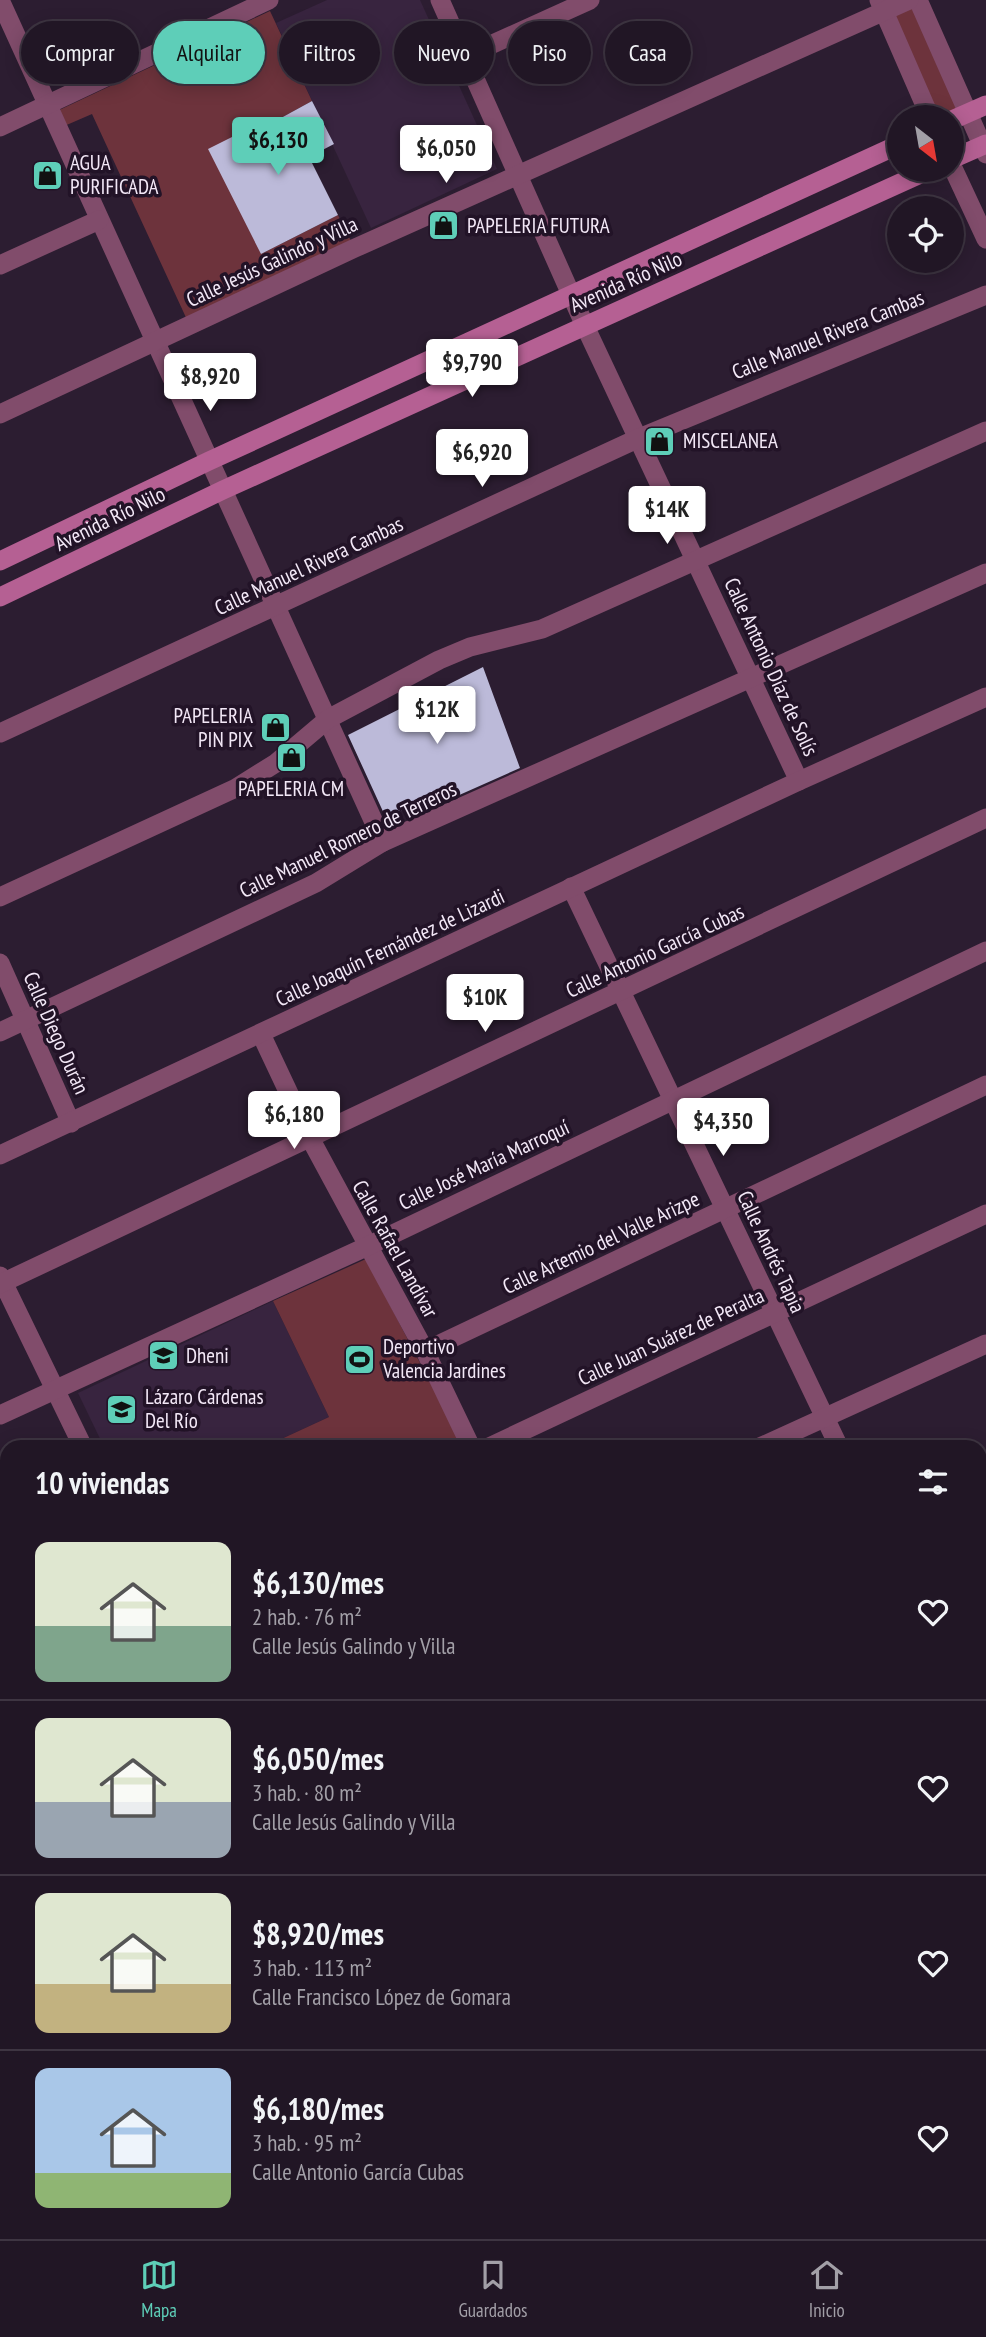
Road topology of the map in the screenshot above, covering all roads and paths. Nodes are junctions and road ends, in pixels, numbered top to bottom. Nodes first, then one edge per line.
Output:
1 (0, 0) edge
2 (269, 0) edge
3 (439, 0) edge
4 (590, 0) edge
5 (909, 0) edge
6 (918, 0) edge
7 (882, 5) edge
8 (448, 21) edge
9 (494, 43) edge
10 (477, 84) edge
11 (48, 105) junction
12 (925, 105) edge
13 (969, 113) edge
14 (0, 127) edge
15 (985, 148) edge
16 (887, 150) edge
17 (964, 155) edge
18 (519, 175) junction
19 (903, 182) edge
20 (959, 182) edge
21 (99, 220) junction
22 (986, 239) edge
23 (0, 265) edge
24 (571, 294) junction
25 (986, 295) edge
26 (585, 326) junction
27 (156, 339) junction
28 (0, 414) edge
29 (986, 431) edge
30 (639, 438) junction
31 (209, 461) junction
32 (223, 490) junction
33 (695, 559) junction
34 (0, 561) edge
35 (986, 573) edge
36 (0, 597) edge
37 (275, 608) junction
38 (752, 680) junction
39 (986, 697) edge
40 (328, 719) junction
41 (0, 733) edge
42 (799, 781) junction
43 (986, 818) edge
44 (383, 842) junction
45 (571, 887) junction
46 (0, 897) edge
47 (986, 951) edge
48 (0, 963) edge
49 (622, 992) junction
50 (26, 1020) junction
51 (0, 1032) edge
52 (261, 1034) junction
53 (986, 1086) edge
54 (673, 1101) junction
55 (71, 1123) junction
56 (310, 1138) junction
57 (0, 1155) edge
58 (726, 1209) junction
59 (986, 1214) edge
60 (368, 1246) junction
61 (1, 1281) edge
62 (775, 1313) junction
63 (986, 1344) edge
64 (425, 1351) junction
65 (54, 1389) junction
66 (0, 1415) edge
67 (825, 1418) junction
68 (80, 1440) edge
69 (468, 1440) edge
70 (504, 1440) edge
71 (776, 1440) edge
72 (836, 1440) edge

1 - 11 street
2 - 11 street
3 - 8 street, Calle Antonio Díaz de Solís
4 - 9 street
5 - 7 street, Calle Jesús Galindo y Villa
6 - 13 street
7 - 12 street
7 - 18 street, Calle Jesús Galindo y Villa
10 - 18 street, Calle Antonio Díaz de Solís
11 - 14 street
11 - 21 street
13 - 15 street
15 - 17 main road
16 - 24 main road, Avenida Río Nilo
18 - 24 street, Calle Antonio Díaz de Solís
18 - 27 street, Calle Jesús Galindo y Villa
19 - 26 main road, Avenida Río Nilo
20 - 22 street
21 - 23 street
21 - 27 street
24 - 26 street, Calle Antonio Díaz de Solís
24 - 31 main road, Avenida Río Nilo
25 - 30 street, Calle Manuel Rivera Cambas
26 - 30 street, Calle Antonio Díaz de Solís
26 - 32 main road, Avenida Río Nilo
27 - 28 street, Calle Jesús Galindo y Villa
27 - 31 street
29 - 33 street
30 - 33 street, Calle Antonio Díaz de Solís
30 - 37 street, Calle Manuel Rivera Cambas
31 - 32 street
31 - 34 main road, Avenida Río Nilo
32 - 36 main road, Avenida Río Nilo
32 - 37 street
33 - 38 street, Calle Antonio Díaz de Solís
33 - 40 street
35 - 38 street, Calle Manuel Romero de Terreros
37 - 40 street
37 - 41 street, Calle Manuel Rivera Cambas
38 - 42 street, Calle Antonio Díaz de Solís
38 - 44 street, Calle Manuel Romero de Terreros
39 - 42 street, Calle Joaquín Fernández de Lizardi
40 - 44 street
40 - 46 street
42 - 45 street, Calle Joaquín Fernández de Lizardi
43 - 49 street, Calle Antonio García Cubas
44 - 50 street, Calle Manuel Romero de Terreros
45 - 49 street, Calle Andrés Tapia
45 - 52 street, Calle Joaquín Fernández de Lizardi
47 - 54 street, Calle José María Marroquí
48 - 50 street, Calle Diego Durán
49 - 54 street, Calle Andrés Tapia
49 - 56 street, Calle Antonio García Cubas
50 - 51 street, Calle Manuel Romero de Terreros
50 - 55 street, Calle Diego Durán
52 - 55 street, Calle Joaquín Fernández de Lizardi
52 - 56 street, Calle Rafael Landívar
53 - 58 street, Calle Artemio del Valle Arizpe
54 - 58 street, Calle Andrés Tapia
54 - 60 street, Calle José María Marroquí
55 - 57 street, Calle Joaquín Fernández de Lizardi
56 - 60 street, Calle Rafael Landívar
56 - 61 street, Calle Antonio García Cubas
58 - 62 street, Calle Andrés Tapia
58 - 64 street, Calle Artemio del Valle Arizpe
59 - 62 street, Calle Juan Suárez de Peralta
60 - 64 street, Calle Rafael Landívar
60 - 65 street, Calle José María Marroquí
61 - 65 street
62 - 67 street, Calle Andrés Tapia
62 - 70 street, Calle Juan Suárez de Peralta
63 - 67 street
64 - 69 street, Calle Rafael Landívar
65 - 66 street, Calle José María Marroquí
65 - 68 street
67 - 71 street
67 - 72 street, Calle Andrés Tapia

